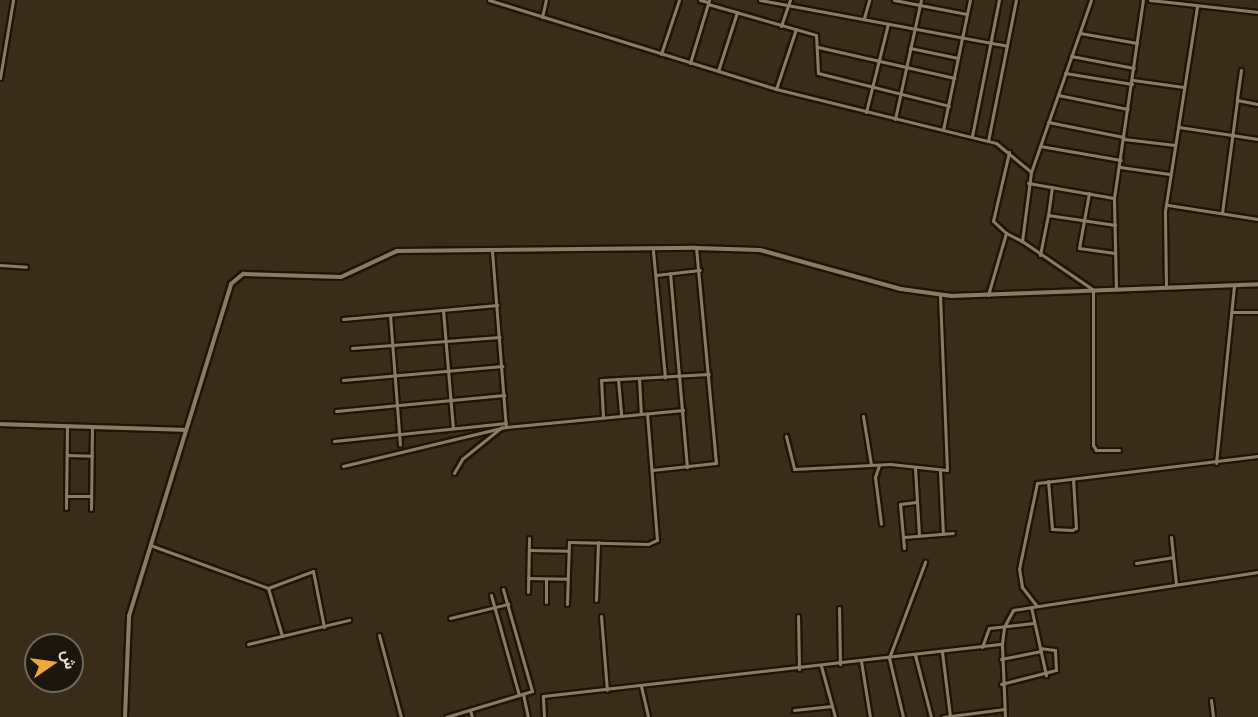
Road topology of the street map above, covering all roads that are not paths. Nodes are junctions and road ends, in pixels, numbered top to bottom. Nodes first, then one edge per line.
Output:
1 (13, 0) edge
2 (489, 0) edge
3 (546, 0) edge
4 (679, 0) edge
5 (700, 0) edge
6 (760, 0) edge
7 (790, 0) edge
8 (869, 0) edge
9 (894, 0) edge
10 (970, 0) edge
11 (999, 0) edge
12 (1016, 0) edge
13 (1091, 0) edge
14 (1143, 0) edge
15 (1150, 0) edge
16 (708, 2) edge
17 (920, 2) edge
18 (788, 5) junction
19 (1197, 6) junction
20 (737, 12) junction
21 (1258, 12) edge
22 (967, 14) junction
23 (542, 17) junction
24 (864, 19) junction
25 (888, 24) junction
26 (781, 26) junction
27 (796, 29) junction
28 (914, 29) junction
29 (1080, 33) junction
30 (962, 38) junction
31 (991, 43) junction
32 (1137, 43) junction
33 (1007, 46) junction
34 (818, 47) junction
35 (910, 48) junction
36 (661, 54) junction
37 (1071, 56) junction
38 (958, 58) junction
39 (879, 62) junction
40 (690, 63) junction
41 (906, 68) junction
42 (1134, 68) junction
43 (1241, 70) dead end
44 (718, 71) junction
45 (1065, 73) junction
46 (0, 78) edge
47 (955, 78) junction
48 (1132, 82) junction
49 (873, 87) junction
50 (1184, 87) junction
51 (776, 89) junction
52 (901, 94) junction
53 (1058, 95) junction
54 (1237, 100) junction
55 (1258, 104) edge
56 (949, 106) junction
57 (1128, 109) junction
58 (866, 112) junction
59 (895, 119) junction
60 (1048, 122) junction
61 (1179, 127) junction
62 (943, 130) junction
63 (1232, 136) junction
64 (972, 137) junction
65 (1124, 138) junction
66 (1258, 139) edge
67 (988, 141) junction
68 (1041, 146) junction
69 (1175, 146) junction
70 (1009, 152) junction
71 (1120, 160) junction
72 (1120, 167) junction
73 (1031, 172) junction
74 (1170, 174) junction
75 (1028, 183) junction
76 (1052, 187) junction
77 (1089, 193) junction
78 (1114, 198) junction
79 (1168, 205) junction
80 (1222, 213) junction
81 (1048, 215) junction
82 (1258, 219) edge
83 (1084, 220) junction
84 (1114, 225) junction
85 (1006, 233) junction
86 (1022, 241) junction
87 (696, 248) junction
88 (492, 251) junction
89 (653, 251) junction
90 (1115, 253) junction
91 (1040, 255) junction
92 (0, 265) edge
93 (26, 267) dead end
94 (700, 270) junction
95 (670, 273) junction
96 (656, 275) junction
97 (1258, 284) edge
98 (1234, 285) junction
99 (1166, 287) junction
100 (1092, 289) junction
101 (1116, 289) junction
102 (940, 295) junction
103 (988, 295) junction
104 (497, 305) junction
105 (443, 310) junction
106 (1231, 312) junction
107 (1258, 312) edge
108 (390, 315) junction
109 (343, 319) dead end
110 (500, 337) junction
111 (446, 341) junction
112 (392, 346) junction
113 (352, 348) dead end
114 (502, 366) junction
115 (448, 370) junction
116 (709, 374) junction
117 (680, 375) junction
118 (394, 376) junction
119 (665, 376) junction
120 (639, 378) junction
121 (618, 379) junction
122 (342, 380) dead end
123 (504, 395) junction
124 (451, 400) junction
125 (396, 405) junction
126 (683, 410) junction
127 (336, 411) dead end
128 (647, 413) junction
129 (641, 414) junction
130 (621, 416) junction
131 (863, 416) dead end
132 (603, 418) junction
133 (0, 424) edge
134 (68, 426) junction
135 (505, 426) junction
136 (92, 427) junction
137 (453, 429) junction
138 (186, 430) junction
139 (486, 431) junction
140 (399, 434) junction
141 (487, 436) junction
142 (786, 436) dead end
143 (334, 441) dead end
144 (400, 445) dead end
145 (1119, 450) dead end
146 (67, 455) junction
147 (92, 456) junction
148 (1258, 456) edge
149 (1216, 464) junction
150 (871, 465) junction
151 (879, 465) junction
152 (342, 466) dead end
153 (687, 467) junction
154 (915, 468) junction
155 (652, 470) junction
156 (940, 471) junction
157 (454, 473) dead end
158 (1073, 479) junction
159 (1048, 481) junction
160 (66, 496) junction
161 (91, 496) junction
162 (916, 502) junction
163 (66, 508) dead end
164 (91, 509) dead end
165 (881, 524) dead end
166 (952, 533) dead end
167 (943, 534) junction
168 (919, 536) junction
169 (903, 537) junction
170 (1171, 537) dead end
171 (529, 538) dead end
172 (598, 542) junction
173 (150, 545) junction
174 (904, 548) dead end
175 (529, 550) junction
176 (568, 551) junction
177 (1173, 557) junction
178 (925, 562) dead end
179 (1136, 563) dead end
180 (1258, 572) edge
181 (528, 578) junction
182 (546, 579) junction
183 (567, 579) junction
184 (1176, 584) junction
185 (268, 588) junction
186 (503, 590) dead end
187 (528, 592) dead end
188 (491, 595) dead end
189 (596, 600) dead end
190 (546, 602) dead end
191 (508, 604) junction
192 (567, 604) dead end
193 (1036, 605) junction
194 (1031, 607) junction
195 (495, 608) junction
196 (839, 608) dead end
197 (601, 616) dead end
198 (798, 616) dead end
199 (450, 618) dead end
200 (349, 620) dead end
201 (1034, 623) junction
202 (324, 627) junction
203 (1004, 627) junction
204 (379, 635) dead end
205 (282, 636) junction
206 (248, 644) dead end
207 (1002, 644) junction
208 (982, 647) junction
209 (1040, 649) junction
210 (942, 652) junction
211 (915, 655) junction
212 (889, 658) junction
213 (1001, 658) junction
214 (861, 662) junction
215 (840, 664) junction
216 (821, 666) junction
217 (799, 669) junction
218 (1046, 675) junction
219 (1001, 684) junction
220 (641, 686) junction
221 (607, 690) junction
222 (521, 695) junction
223 (1211, 700) dead end
224 (832, 706) junction
225 (1004, 709) junction
226 (470, 710) junction
227 (794, 710) dead end
228 (952, 716) edge
229 (125, 717) edge
230 (401, 717) edge
231 (446, 717) edge
232 (472, 717) edge
233 (528, 717) edge
234 (544, 717) edge
235 (648, 717) edge
236 (835, 717) edge
237 (870, 717) edge
238 (903, 717) edge
239 (931, 717) edge
240 (943, 717) edge
241 (1005, 717) edge
242 (1213, 717) edge

1 - 46 street
2 - 23 street
3 - 23 street
4 - 36 street
5 - 16 street
6 - 18 street
7 - 18 street
8 - 24 street
9 - 17 street
10 - 22 street
11 - 31 street
12 - 33 street
13 - 29 street
14 - 32 street
15 - 19 street
16 - 20 street
16 - 40 street
17 - 22 street
17 - 28 street
18 - 24 street
18 - 26 street
19 - 21 street
19 - 50 street
20 - 26 street
20 - 44 street
22 - 30 street
23 - 36 street
24 - 25 street
25 - 28 street
25 - 39 street
26 - 27 street
27 - 34 street
27 - 51 street
28 - 30 street
28 - 35 street
29 - 32 street
29 - 37 street
30 - 31 street
30 - 38 street
31 - 33 street
31 - 64 street
32 - 42 street
33 - 67 street
34 - 39 street
34 - 49 street
35 - 38 street
35 - 41 street
36 - 40 street
37 - 42 street
37 - 45 street
38 - 47 street
39 - 41 street
39 - 49 street
40 - 44 street
41 - 47 street
41 - 52 street
42 - 48 street
43 - 54 street
44 - 51 street
45 - 48 street
45 - 53 street
47 - 56 street
48 - 50 street
48 - 57 street
49 - 52 street
49 - 58 street
50 - 61 street
51 - 58 street
52 - 56 street
52 - 59 street
53 - 57 street
53 - 60 street
54 - 55 street
54 - 63 street
56 - 62 street
57 - 65 street
58 - 59 street
59 - 62 street
60 - 65 street
60 - 68 street
61 - 63 street
61 - 69 street
62 - 64 street
63 - 66 street
63 - 80 street
64 - 67 street
65 - 69 street
65 - 71 street
67 - 70 street
68 - 71 street
68 - 73 street
69 - 74 street
70 - 73 street
70 - 85 street
71 - 72 street
72 - 74 street
72 - 78 street
73 - 75 street
74 - 79 street
75 - 76 street
75 - 86 street
76 - 77 street
76 - 81 street
77 - 78 street
77 - 83 street
78 - 84 street
79 - 80 street
79 - 99 street
80 - 82 street
81 - 83 street
81 - 91 street
83 - 84 street
83 - 90 street
84 - 90 street
85 - 86 street
85 - 103 street
86 - 91 street
87 - 89 street
87 - 94 street
87 - 102 street
88 - 89 street
88 - 104 street
88 - 138 street
89 - 96 street
90 - 101 street
91 - 100 street
92 - 93 street
94 - 95 street
94 - 116 street
95 - 96 street
95 - 117 street
96 - 119 street
97 - 98 street
98 - 99 street
98 - 106 street
99 - 101 street
100 - 101 street
100 - 103 street
100 - 145 street
102 - 103 street
102 - 156 street
104 - 105 street
104 - 110 street
105 - 108 street
105 - 111 street
106 - 107 street
106 - 149 street
108 - 109 street
108 - 112 street
110 - 111 street
110 - 114 street
111 - 112 street
111 - 115 street
112 - 113 street
112 - 118 street
114 - 115 street
114 - 123 street
115 - 118 street
115 - 124 street
116 - 117 street
116 - 153 street
117 - 119 street
117 - 126 street
118 - 122 street
118 - 125 street
119 - 120 street
120 - 121 street
120 - 129 street
121 - 130 street
121 - 132 street
123 - 124 street
123 - 135 street
124 - 125 street
124 - 137 street
125 - 127 street
125 - 140 street
126 - 128 street
126 - 153 street
128 - 129 street
128 - 155 street
129 - 130 street
130 - 132 street
131 - 150 street
132 - 135 street
133 - 134 street
134 - 136 street
134 - 146 street
135 - 137 street
135 - 139 street
135 - 141 street
136 - 138 street
136 - 147 street
137 - 140 street
138 - 173 street
139 - 141 street
139 - 152 street
140 - 143 street
140 - 144 street
141 - 157 street
142 - 150 street
146 - 147 street
146 - 160 street
147 - 161 street
148 - 149 street
149 - 158 street
150 - 151 street
151 - 154 street
151 - 165 street
153 - 155 street
154 - 156 street
154 - 162 street
155 - 172 street
156 - 167 street
158 - 159 street
158 - 159 street
159 - 193 street
160 - 161 street
160 - 163 street
161 - 164 street
162 - 168 street
162 - 169 street
166 - 167 street
167 - 168 street
168 - 169 street
169 - 174 street
170 - 177 street
171 - 175 street
172 - 176 street
172 - 189 street
173 - 185 street
173 - 229 street
175 - 176 street
175 - 181 street
176 - 183 street
177 - 179 street
177 - 184 street
178 - 212 street
180 - 184 street
181 - 182 street
181 - 187 street
182 - 183 street
182 - 190 street
183 - 192 street
184 - 193 street
185 - 202 street
185 - 205 street
186 - 191 street
188 - 195 street
191 - 195 street
191 - 222 street
193 - 194 street
194 - 201 street
194 - 203 street
195 - 199 street
195 - 222 street
196 - 215 street
197 - 221 street
198 - 217 street
200 - 202 street
201 - 203 street
201 - 209 street
202 - 205 street
203 - 207 street
203 - 208 street
204 - 230 street
205 - 206 street
207 - 208 street
207 - 213 street
208 - 210 street
209 - 213 street
209 - 218 street
209 - 218 street
210 - 211 street
210 - 228 street
211 - 212 street
211 - 239 street
212 - 214 street
212 - 238 street
213 - 219 street
214 - 215 street
214 - 237 street
215 - 216 street
216 - 217 street
216 - 224 street
217 - 220 street
218 - 219 street
219 - 225 street
220 - 221 street
220 - 235 street
221 - 234 street
222 - 226 street
222 - 233 street
223 - 242 street
224 - 227 street
224 - 236 street
225 - 228 street
225 - 241 street
226 - 231 street
226 - 232 street
228 - 240 street

